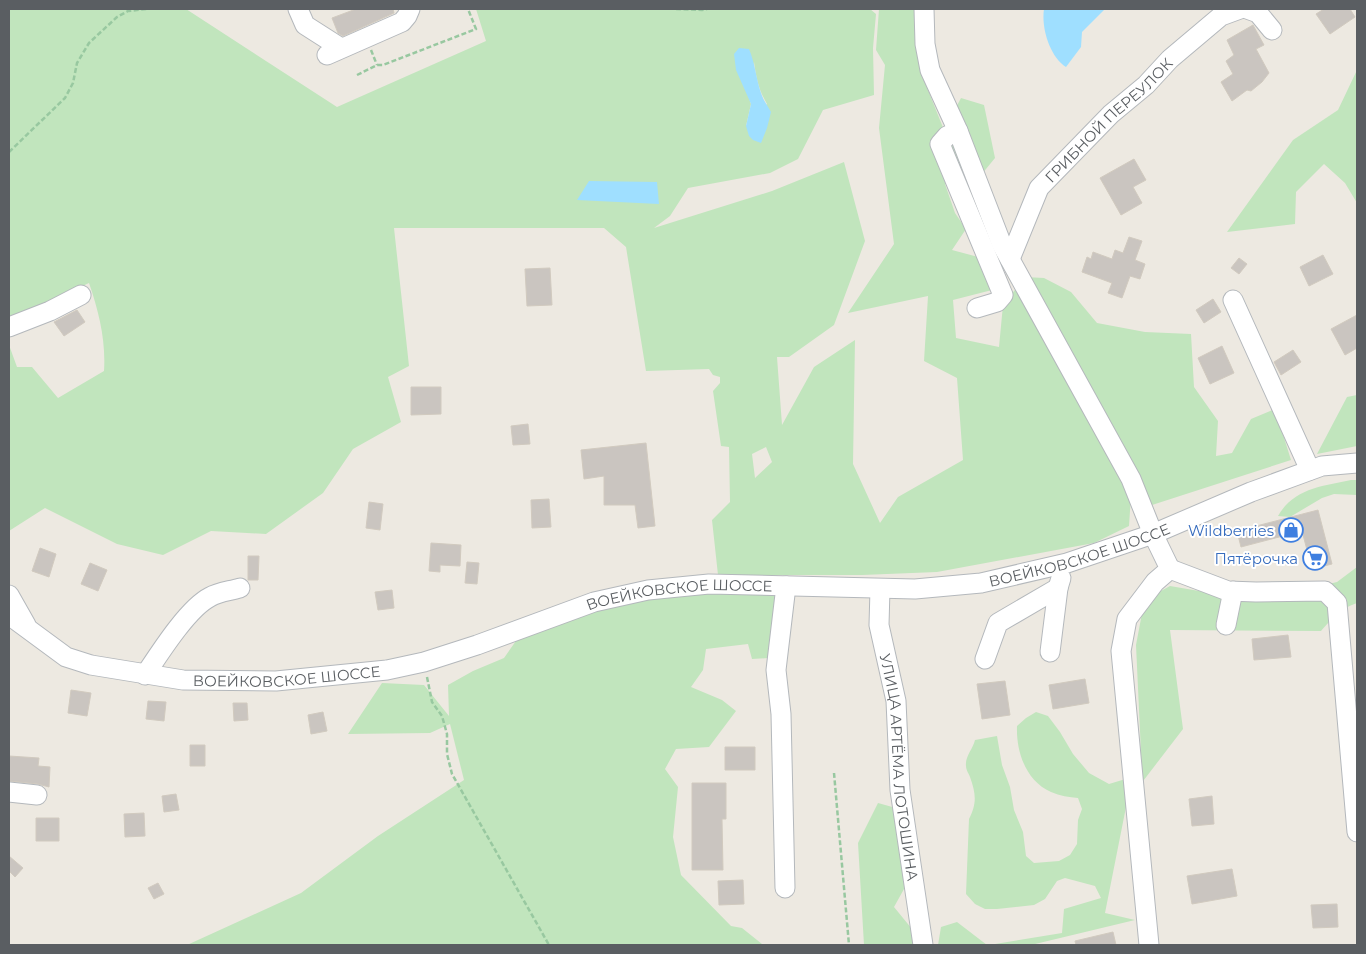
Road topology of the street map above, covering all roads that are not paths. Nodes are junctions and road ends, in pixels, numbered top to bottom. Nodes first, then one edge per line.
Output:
1 (298, 9) edge
2 (410, 9) edge
3 (924, 9) edge
4 (1240, 9) edge
5 (1247, 9) edge
6 (1272, 30) dead end
7 (958, 131) junction
8 (1010, 259) junction
9 (82, 295) dead end
10 (1233, 300) dead end
11 (977, 308) dead end
12 (9, 327) edge
13 (1357, 463) edge
14 (1310, 470) junction
15 (1153, 534) junction
16 (1067, 563) junction
17 (1170, 569) junction
18 (786, 586) junction
19 (240, 588) dead end
20 (1058, 588) junction
21 (880, 589) junction
22 (1233, 591) junction
23 (9, 596) edge
24 (9, 615) edge
25 (1226, 625) dead end
26 (28, 628) junction
27 (1050, 652) dead end
28 (985, 659) dead end
29 (145, 674) junction
30 (9, 792) edge
31 (37, 795) dead end
32 (1357, 832) edge
33 (785, 888) dead end
34 (923, 945) edge
35 (1149, 945) edge

1 - 2 street
3 - 7 street
4 - 8 street, ГРИБНОЙ ПЕРЕУЛОК
5 - 6 street
7 - 8 street
7 - 11 street
8 - 15 street
9 - 12 street
10 - 14 street
13 - 14 street, ВОЕЙКОВСКОЕ ШОССЕ
14 - 15 street, ВОЕЙКОВСКОЕ ШОССЕ
15 - 16 street, ВОЕЙКОВСКОЕ ШОССЕ
15 - 17 street
16 - 20 street
16 - 21 street, ВОЕЙКОВСКОЕ ШОССЕ
17 - 22 street
17 - 35 street
18 - 21 street, ВОЕЙКОВСКОЕ ШОССЕ
18 - 29 street, ВОЕЙКОВСКОЕ ШОССЕ
18 - 33 street
19 - 29 street
20 - 27 street
20 - 28 street
21 - 34 street, УЛИЦА АРТЁМА ЛОТОШИНА
22 - 25 street
22 - 32 street
23 - 26 street
24 - 26 street, ВОЕЙКОВСКОЕ ШОССЕ
26 - 29 street, ВОЕЙКОВСКОЕ ШОССЕ
30 - 31 street

